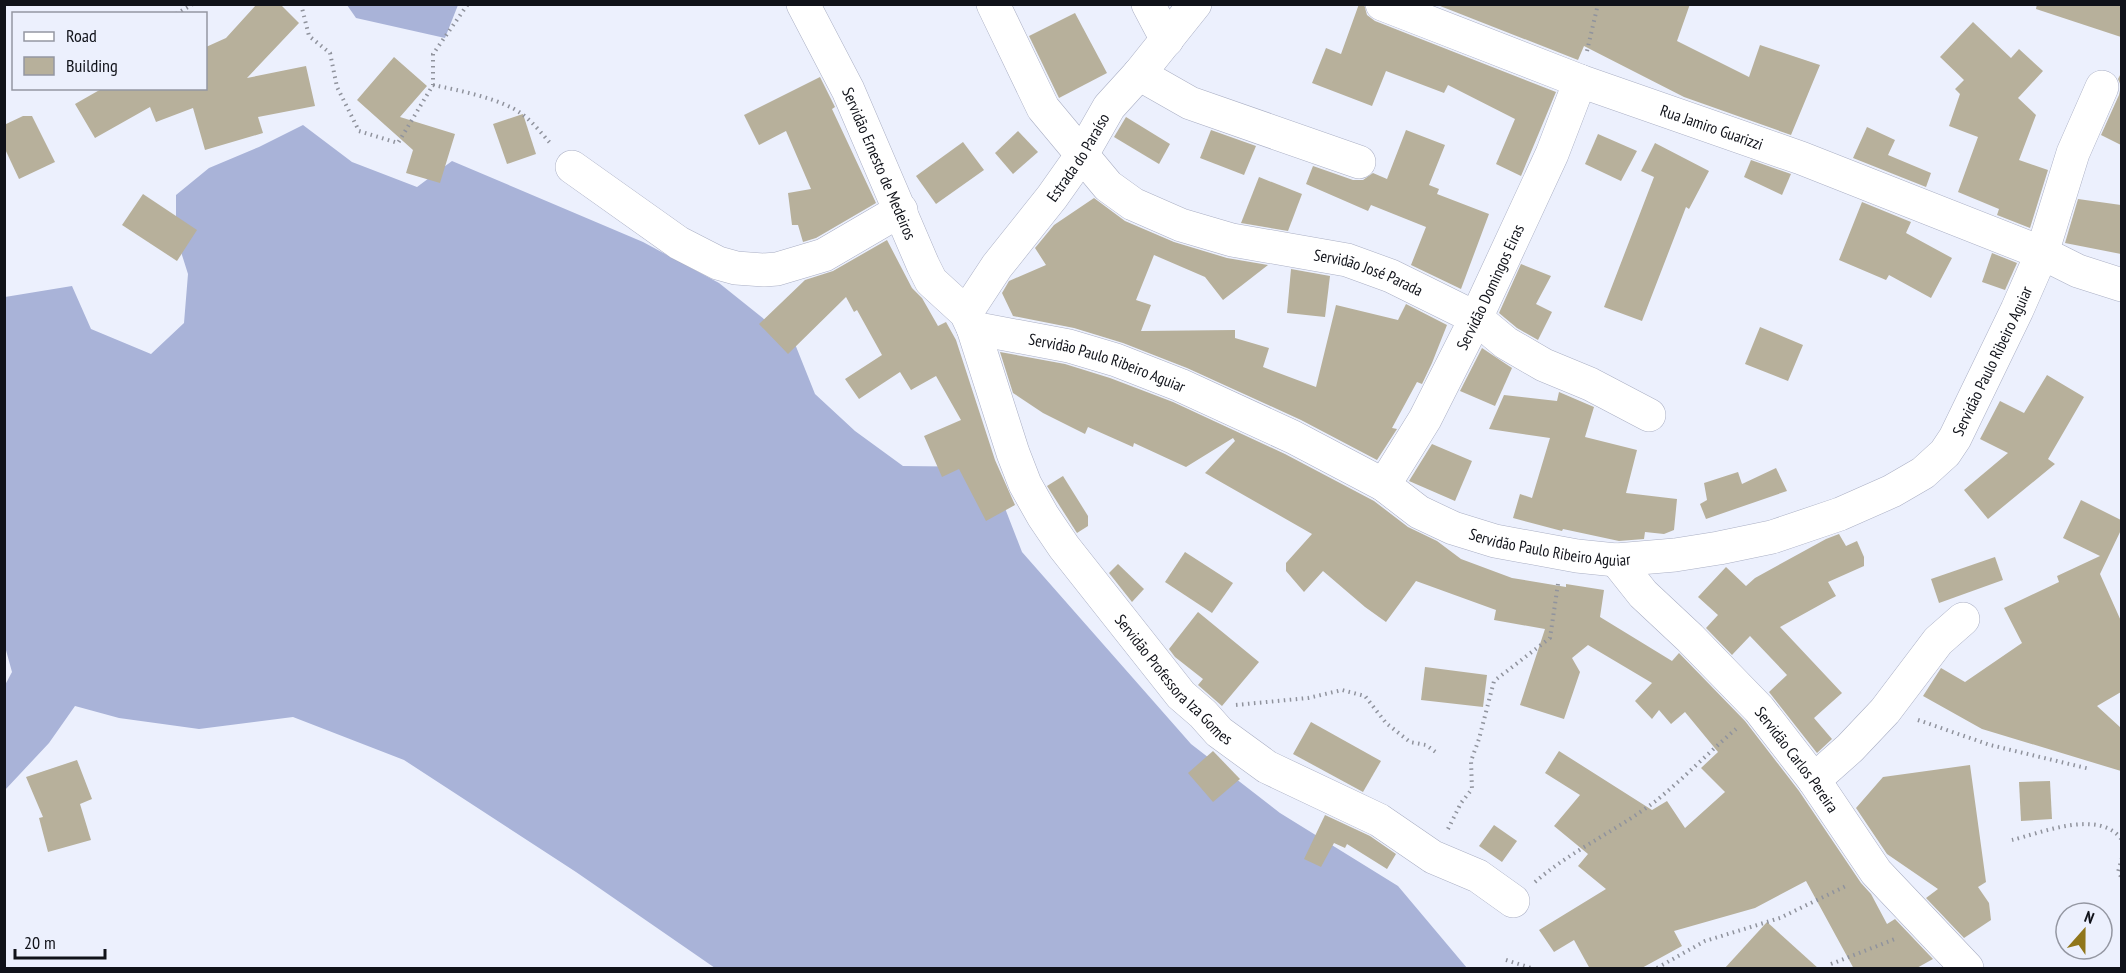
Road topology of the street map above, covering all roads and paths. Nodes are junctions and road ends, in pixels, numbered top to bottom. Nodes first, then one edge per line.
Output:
1 (193, 4) edge
2 (301, 4) edge
3 (468, 4) edge
4 (803, 4) edge
5 (993, 4) edge
6 (1148, 4) edge
7 (1195, 4) edge
8 (1382, 4) edge
9 (1598, 4) edge
10 (179, 12) edge
11 (1167, 40) junction
12 (1139, 74) junction
13 (1580, 81) junction
14 (433, 85) junction
15 (2102, 87) dead end
16 (1081, 156) junction
17 (1359, 162) dead end
18 (572, 166) joint
19 (901, 210) junction
20 (2042, 253) junction
21 (2121, 285) edge
22 (1476, 318) junction
23 (970, 320) junction
24 (1649, 415) dead end
25 (1384, 485) junction
26 (1563, 553) junction
27 (1616, 560) junction
28 (1963, 619) dead end
29 (1759, 709) junction
30 (1885, 711) junction
31 (1203, 714) junction
32 (1437, 753) dead end
33 (2090, 769) dead end
34 (1815, 780) junction
35 (2012, 840) dead end
36 (2121, 840) edge
37 (1433, 857) junction
38 (2121, 858) edge
39 (1876, 872) junction
40 (2121, 878) edge
41 (1513, 901) joint
42 (1926, 926) junction
43 (1506, 960) dead end
44 (1831, 964) dead end
45 (1531, 969) edge
46 (1658, 969) edge
47 (1966, 969) edge

1 - 10 path
2 - 14 path
3 - 14 path
4 - 19 street, Servidão Ernesto de Medeiros
5 - 16 street, Servidão José Parada
6 - 11 street
7 - 11 street, Estrada do Paraíso
8 - 13 street, Rua Jamiro Guarizzi
9 - 13 path
11 - 12 street, Estrada do Paraíso
12 - 16 street, Estrada do Paraíso
12 - 17 street
13 - 20 street, Rua Jamiro Guarizzi
13 - 22 street, Servidão Domingos Eiras
14 - 18 path
15 - 20 street, Servidão Paulo Ribeiro Aguiar
16 - 22 street, Servidão José Parada
16 - 23 street, Estrada do Paraíso
18 - 19 street
19 - 23 street, Servidão Ernesto de Medeiros
20 - 21 street, Rua Jamiro Guarizzi
20 - 27 street, Servidão Paulo Ribeiro Aguiar
22 - 24 street, Servidão José Parada
22 - 25 street, Servidão Domingos Eiras
23 - 25 street, Servidão Paulo Ribeiro Aguiar
23 - 31 street, Servidão Professora Iza Gomes
25 - 26 street, Servidão Paulo Ribeiro Aguiar
26 - 27 street, Servidão Paulo Ribeiro Aguiar
26 - 37 path
27 - 29 street, Servidão Carlos Pereira
28 - 30 street
29 - 34 street, Servidão Carlos Pereira
29 - 41 path
30 - 33 path
30 - 34 street
31 - 32 path
31 - 37 street, Servidão Professora Iza Gomes
34 - 39 street, Servidão Carlos Pereira
35 - 36 path
37 - 41 street, Servidão Professora Iza Gomes
38 - 40 path
39 - 42 street, Servidão Carlos Pereira
39 - 46 path
42 - 44 path
42 - 47 street, Servidão Carlos Pereira
43 - 45 path

